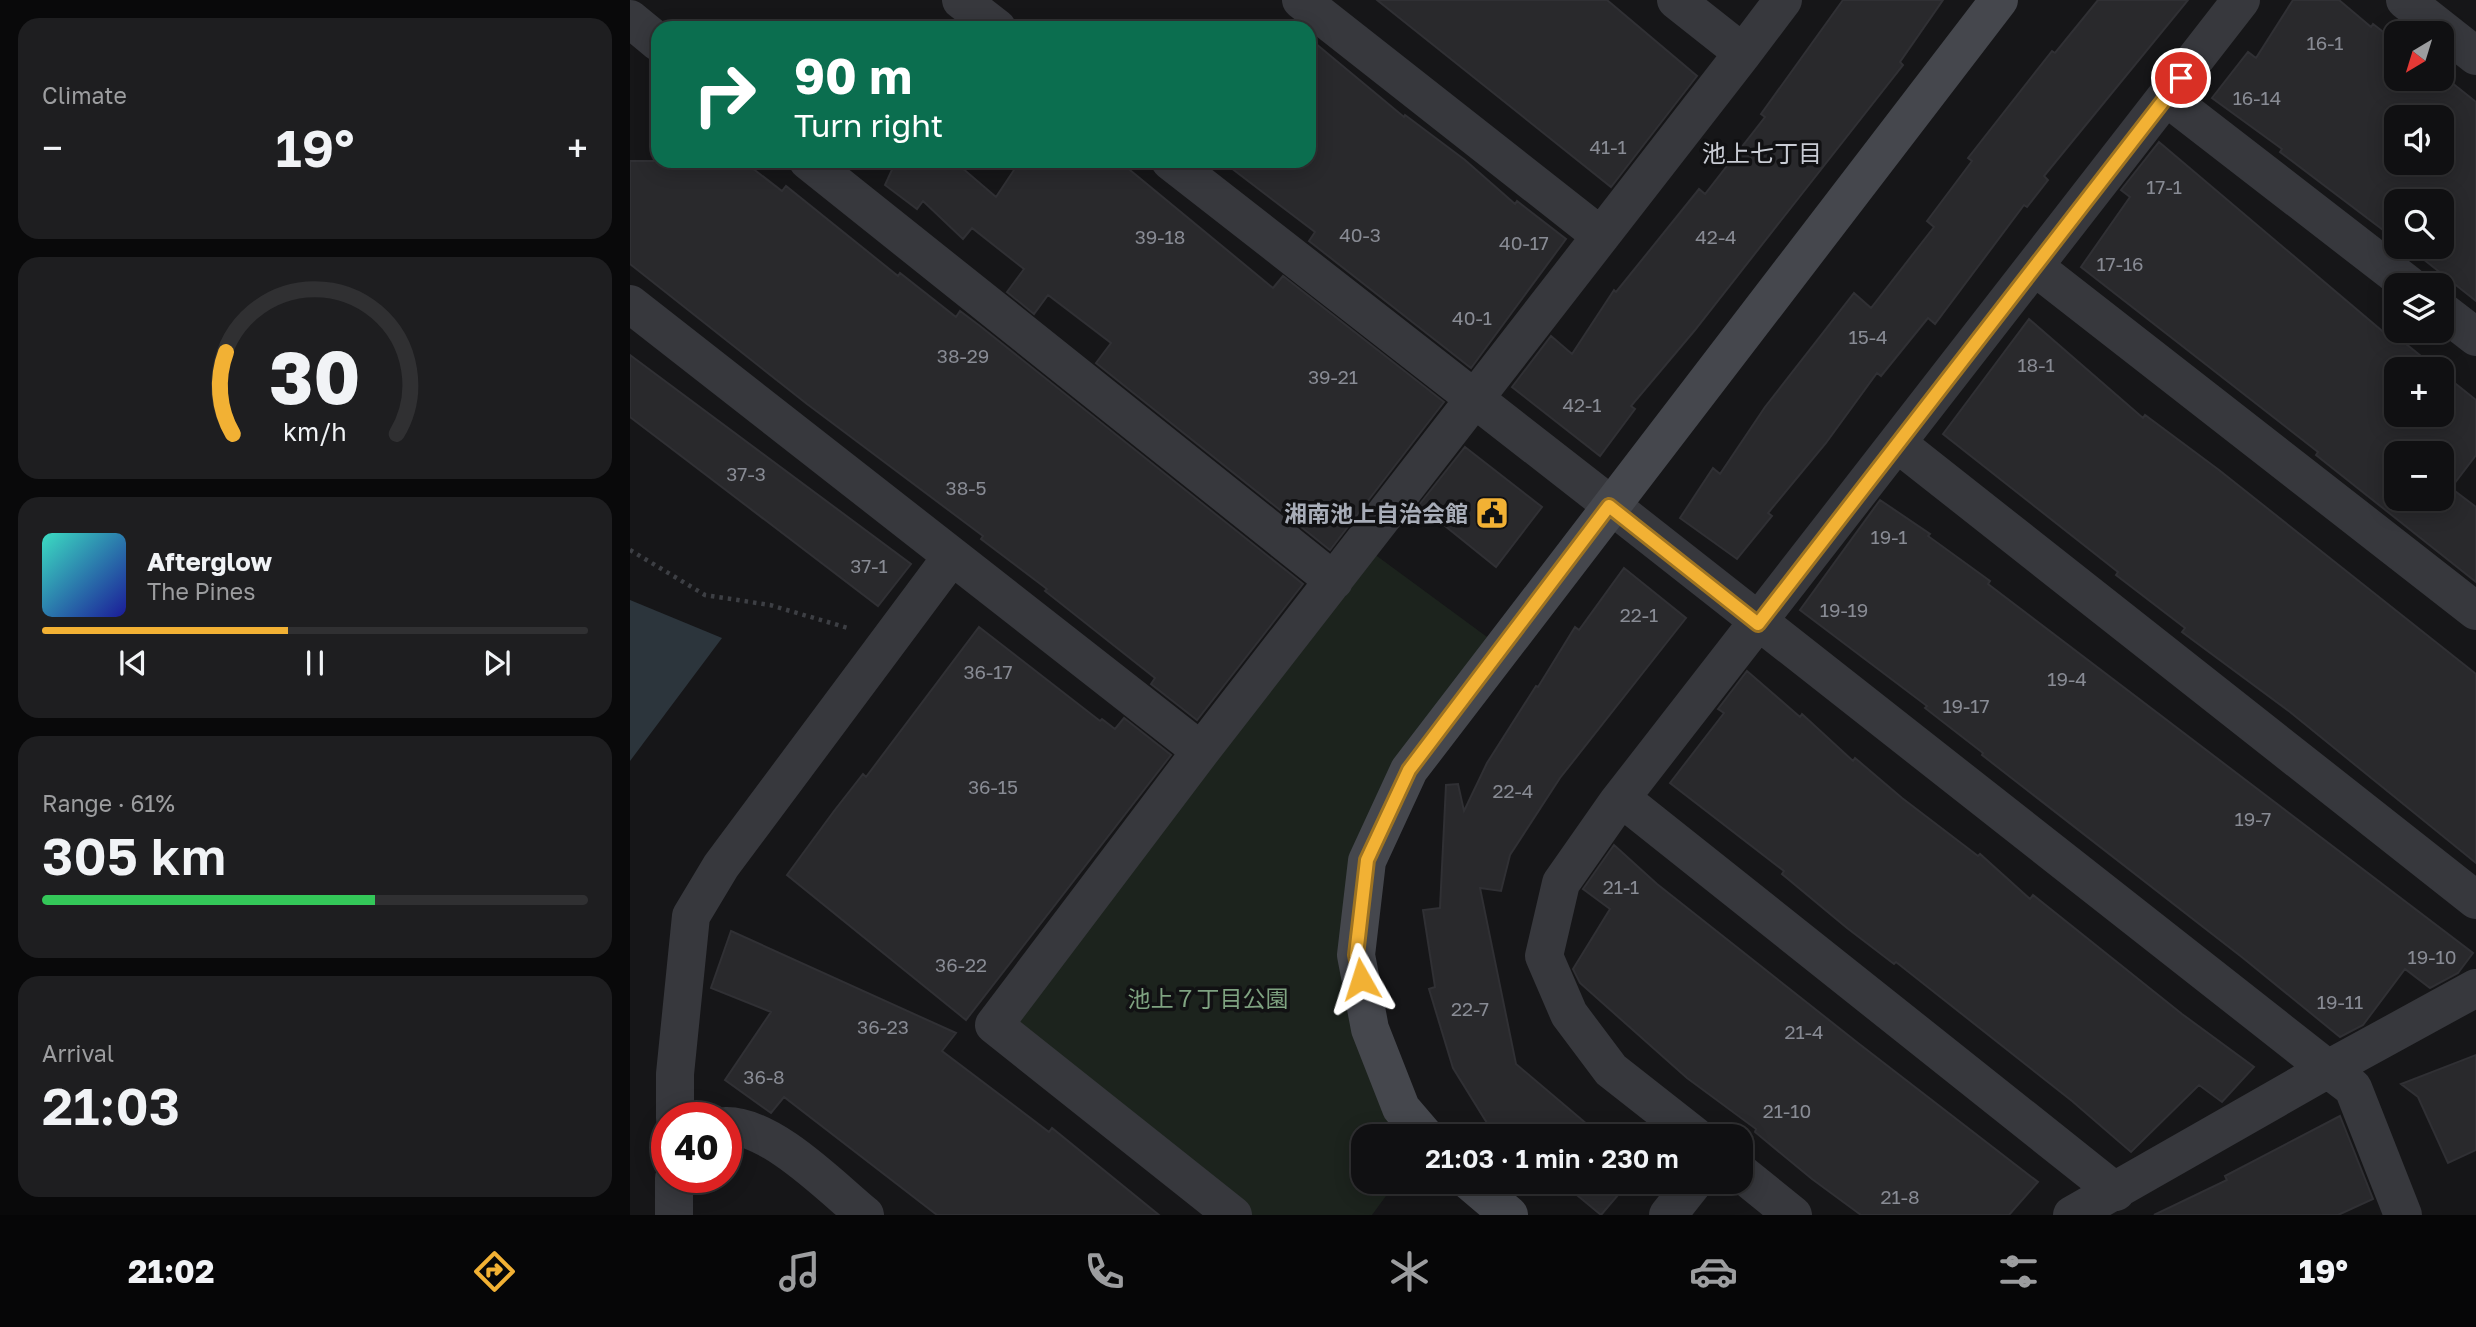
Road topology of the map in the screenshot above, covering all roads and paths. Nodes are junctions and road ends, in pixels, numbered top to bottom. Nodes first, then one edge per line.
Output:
1 (961, 0) edge
2 (1301, 0) edge
3 (1676, 0) edge
4 (1783, 0) edge
5 (1999, 0) edge
6 (2241, 0) edge
7 (2405, 0) edge
8 (630, 19) edge
9 (989, 21) edge
10 (651, 36) edge
11 (1742, 52) junction
12 (2476, 56) edge
13 (2166, 97) junction
14 (817, 168) edge
15 (1179, 168) edge
16 (1601, 236) junction
17 (2035, 267) junction
18 (2393, 273) edge
19 (630, 304) edge
20 (2454, 320) edge
21 (2476, 337) edge
22 (1477, 398) junction
23 (1898, 444) junction
24 (1609, 506) junction
25 (630, 550) edge
26 (952, 556) junction
27 (1334, 581) junction
28 (2476, 611) edge
29 (1758, 624) junction
30 (889, 640) junction
31 (1201, 751) junction
32 (1621, 798) junction
33 (2476, 900) edge
34 (2476, 988) edge
35 (2328, 1069) junction
36 (675, 1102) edge
37 (1415, 1124) edge
38 (1680, 1124) edge
39 (742, 1127) edge
40 (1753, 1183) edge
41 (2116, 1192) junction
42 (674, 1193) edge
43 (1484, 1194) edge
44 (1685, 1194) edge
45 (674, 1215) edge
46 (865, 1215) edge
47 (1233, 1215) edge
48 (1509, 1215) edge
49 (1668, 1215) edge
50 (1793, 1215) edge
51 (2073, 1215) edge
52 (2403, 1215) edge

1 - 9 street
2 - 16 street
3 - 11 street
4 - 11 street
5 - 24 street
6 - 13 street
7 - 12 street
8 - 10 street
11 - 16 street
13 - 17 street
13 - 18 street
14 - 27 street
15 - 22 street
16 - 22 street
17 - 23 street
17 - 28 street
19 - 26 street
20 - 21 street
22 - 24 street
22 - 27 street
23 - 29 street
23 - 33 street
24 - 29 street
24 - 37 street
25 - 30 path
26 - 30 street
26 - 31 street
27 - 31 street
29 - 32 street
29 - 35 street
30 - 36 street
31 - 47 street
32 - 38 street
32 - 41 street
34 - 35 street
35 - 41 street
35 - 52 street
39 - 46 street
40 - 50 street
41 - 51 street
42 - 45 street
43 - 48 street
44 - 49 street

